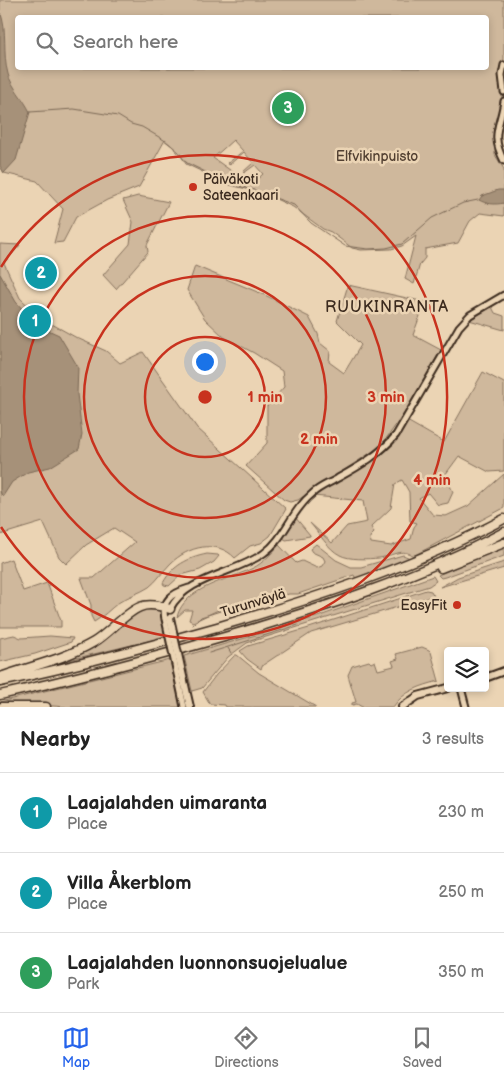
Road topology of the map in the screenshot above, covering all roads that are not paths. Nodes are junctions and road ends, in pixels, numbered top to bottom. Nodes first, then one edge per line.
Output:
1 (504, 65) edge
2 (504, 92) edge
3 (504, 101) edge
4 (504, 161) edge
5 (504, 295) edge
6 (504, 519) edge
7 (504, 532) edge
8 (504, 543) edge
9 (385, 586) junction
10 (167, 608) junction
11 (504, 672) edge
12 (179, 673) junction
13 (0, 676) edge
14 (489, 677) edge
15 (0, 682) edge
16 (444, 689) edge
17 (462, 692) edge
18 (0, 694) edge
19 (2, 707) edge
20 (46, 707) edge
21 (184, 707) edge
22 (190, 707) edge
23 (402, 707) edge
24 (466, 707) edge

1 - 2 street
3 - 4 street
5 - 10 street
6 - 15 highway, Turunväylä
7 - 9 highway, Turunväylä
8 - 9 highway
9 - 18 highway, Turunväylä
10 - 12 main road, bridge
10 - 13 highway
11 - 14 main road
12 - 21 street
12 - 22 main road
16 - 23 main road
17 - 24 street
19 - 20 highway

